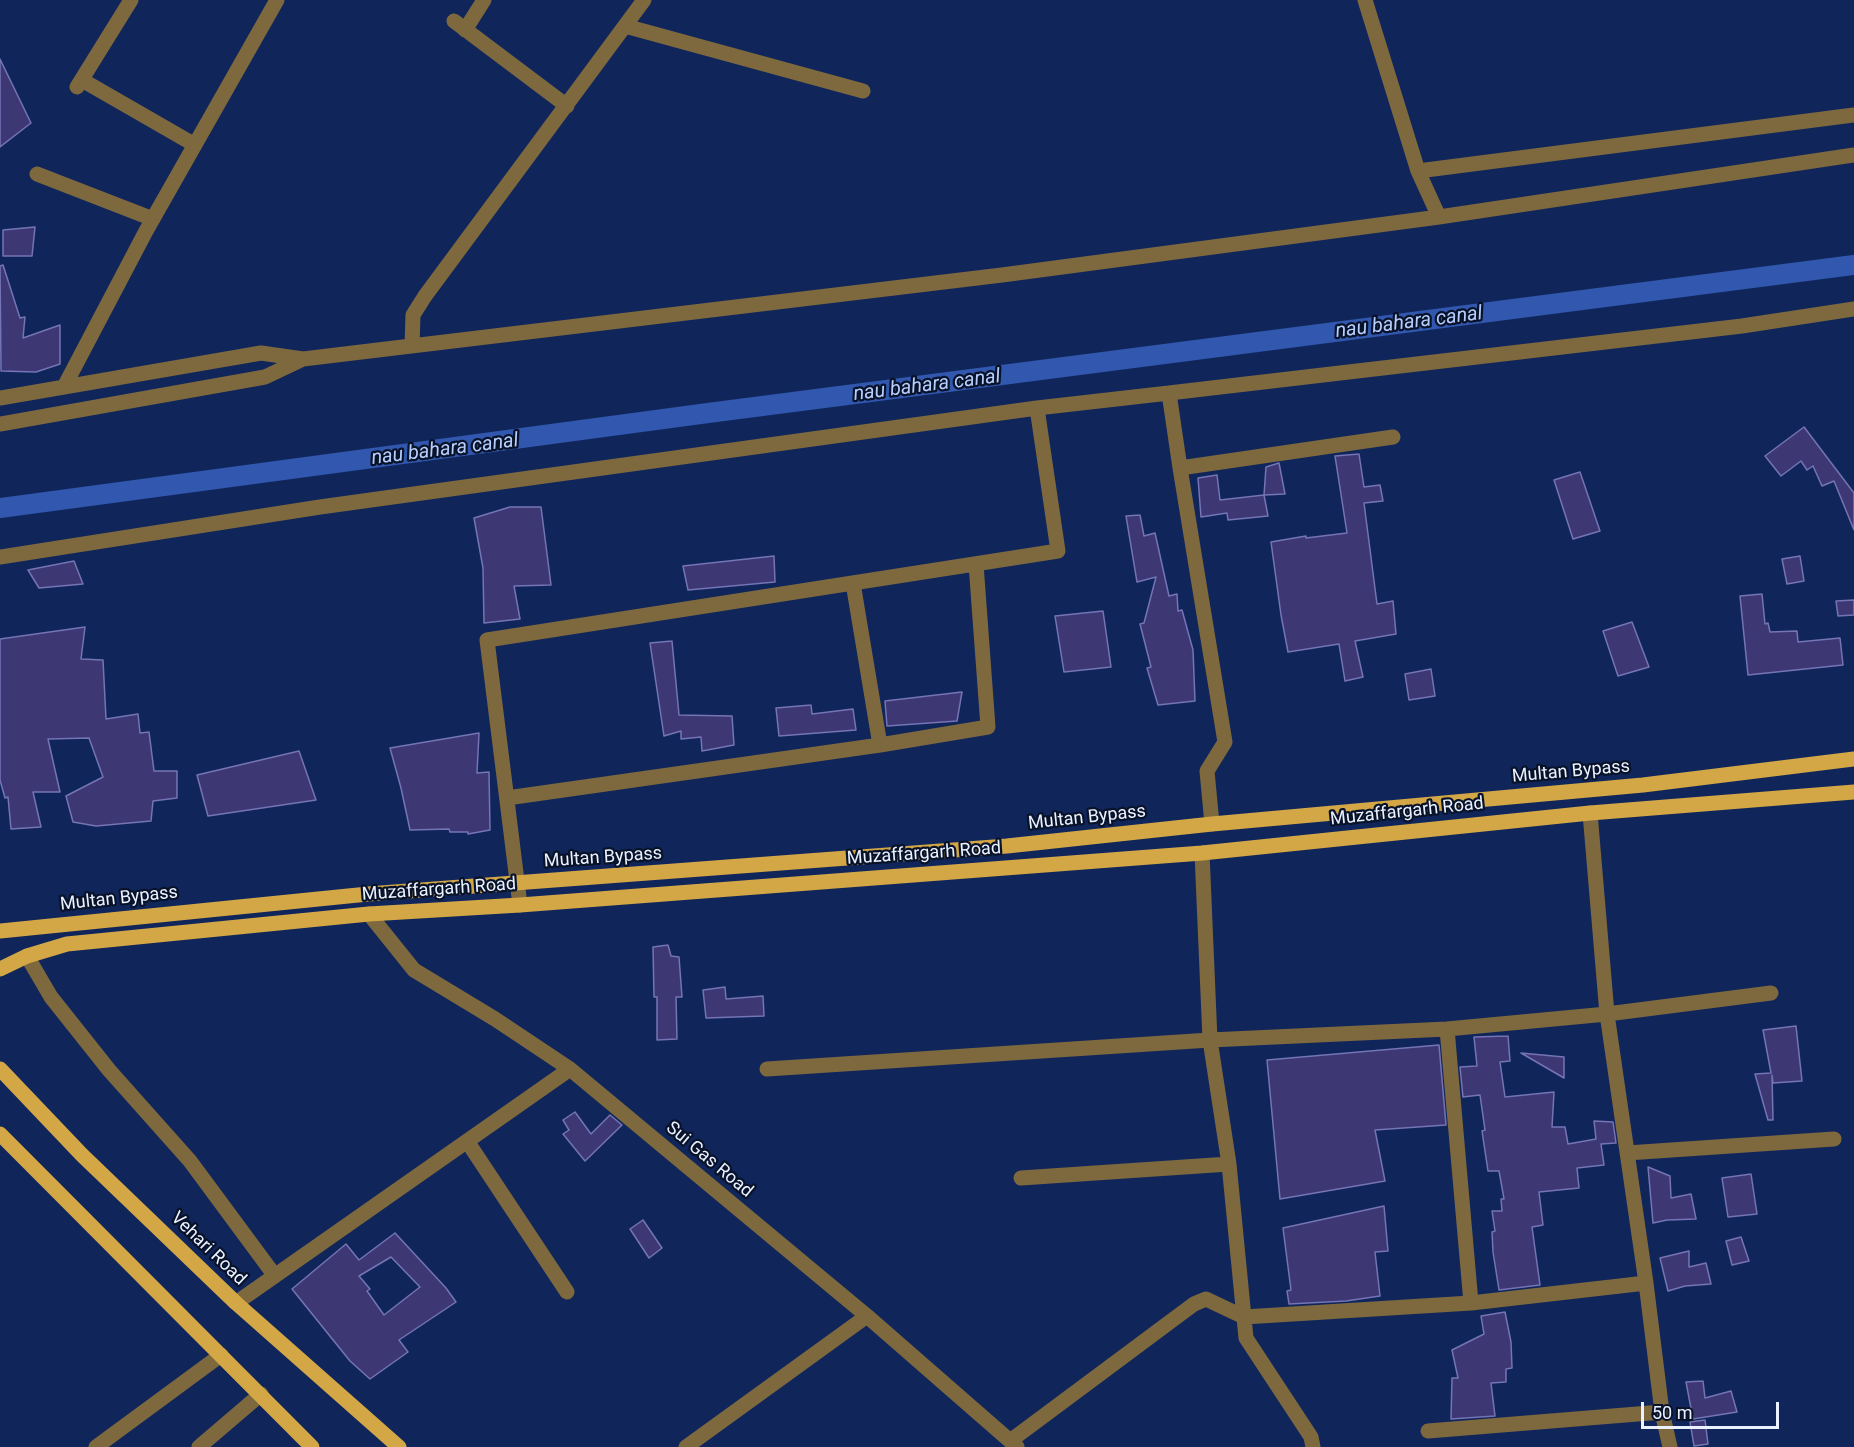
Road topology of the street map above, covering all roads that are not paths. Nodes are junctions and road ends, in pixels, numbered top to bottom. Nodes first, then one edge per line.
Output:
1 (131, 0) edge
2 (277, 0) edge
3 (484, 0) edge
4 (644, 0) edge
5 (1365, 0) edge
6 (625, 26) junction
7 (863, 91) dead end
8 (567, 106) junction
9 (1854, 115) edge
10 (195, 145) junction
11 (1854, 155) edge
12 (1418, 171) junction
13 (37, 174) dead end
14 (1439, 217) junction
15 (153, 219) junction
16 (1854, 309) edge
17 (412, 346) junction
18 (303, 359) junction
19 (64, 387) junction
20 (1169, 393) junction
21 (0, 398) edge
22 (1037, 408) junction
23 (0, 424) edge
24 (1393, 437) dead end
25 (1180, 468) junction
26 (0, 557) edge
27 (976, 564) junction
28 (853, 583) junction
29 (880, 745) junction
30 (1854, 759) edge
31 (1854, 792) edge
32 (507, 798) junction
33 (1590, 813) junction
34 (1212, 824) junction
35 (1202, 853) junction
36 (518, 884) junction
37 (520, 905) junction
38 (369, 914) junction
39 (0, 931) edge
40 (27, 956) junction
41 (0, 969) edge
42 (1771, 993) dead end
43 (1607, 1014) junction
44 (1447, 1029) junction
45 (1210, 1040) junction
46 (0, 1069) edge
47 (767, 1069) dead end
48 (570, 1070) junction
49 (0, 1134) edge
50 (1834, 1138) dead end
51 (467, 1141) junction
52 (1627, 1153) junction
53 (1229, 1164) junction
54 (1021, 1178) dead end
55 (275, 1276) junction
56 (1646, 1283) junction
57 (567, 1292) dead end
58 (236, 1303) junction
59 (1471, 1303) junction
60 (867, 1316) junction
61 (1244, 1317) junction
62 (221, 1354) junction
63 (261, 1394) junction
64 (1662, 1412) junction
65 (1428, 1431) dead end
66 (1013, 1444) edge
67 (96, 1447) edge
68 (199, 1447) edge
69 (312, 1447) edge
70 (399, 1447) edge
71 (686, 1447) edge
72 (1313, 1447) edge
73 (1670, 1447) edge

1 - 10 street
2 - 10 street
3 - 8 street
4 - 6 street
5 - 12 street
6 - 7 street
6 - 8 street
8 - 17 street
9 - 12 street
10 - 15 street
11 - 14 street
12 - 14 street
13 - 15 street
14 - 17 street
15 - 19 street
16 - 20 street
17 - 18 street
18 - 19 street
18 - 23 street
19 - 21 street
20 - 22 street
20 - 25 street
22 - 26 street
22 - 27 street
24 - 25 street
25 - 34 street
27 - 28 street
27 - 29 street
28 - 29 street
28 - 32 street
29 - 32 street
30 - 34 main road, Multan Bypass
31 - 33 main road, Muzaffargarh Road
32 - 36 street
33 - 35 main road, Muzaffargarh Road
33 - 43 street
34 - 36 main road, Multan Bypass
35 - 37 main road, Muzaffargarh Road
35 - 45 street
36 - 37 street
36 - 39 main road, Multan Bypass
37 - 38 main road, Muzaffargarh Road
38 - 40 main road, Muzaffargarh Road
38 - 48 street, Sui Gas Road
40 - 41 main road, Muzaffargarh Road
40 - 55 street
42 - 43 street
43 - 44 street
43 - 52 street
44 - 45 street
44 - 59 street
45 - 47 street
45 - 53 street
46 - 58 main road, Vehari Road
48 - 51 street
48 - 60 street, Sui Gas Road
49 - 62 main road
50 - 52 street
51 - 55 street
51 - 57 street
52 - 56 street
53 - 54 street
53 - 61 street
55 - 58 street
56 - 59 street
56 - 64 street
58 - 70 main road, Vehari Road
59 - 61 street
60 - 66 street, Sui Gas Road
60 - 71 street
61 - 66 street
61 - 72 street
62 - 63 main road
62 - 67 street
63 - 68 street
63 - 69 main road
64 - 65 street
64 - 73 street

